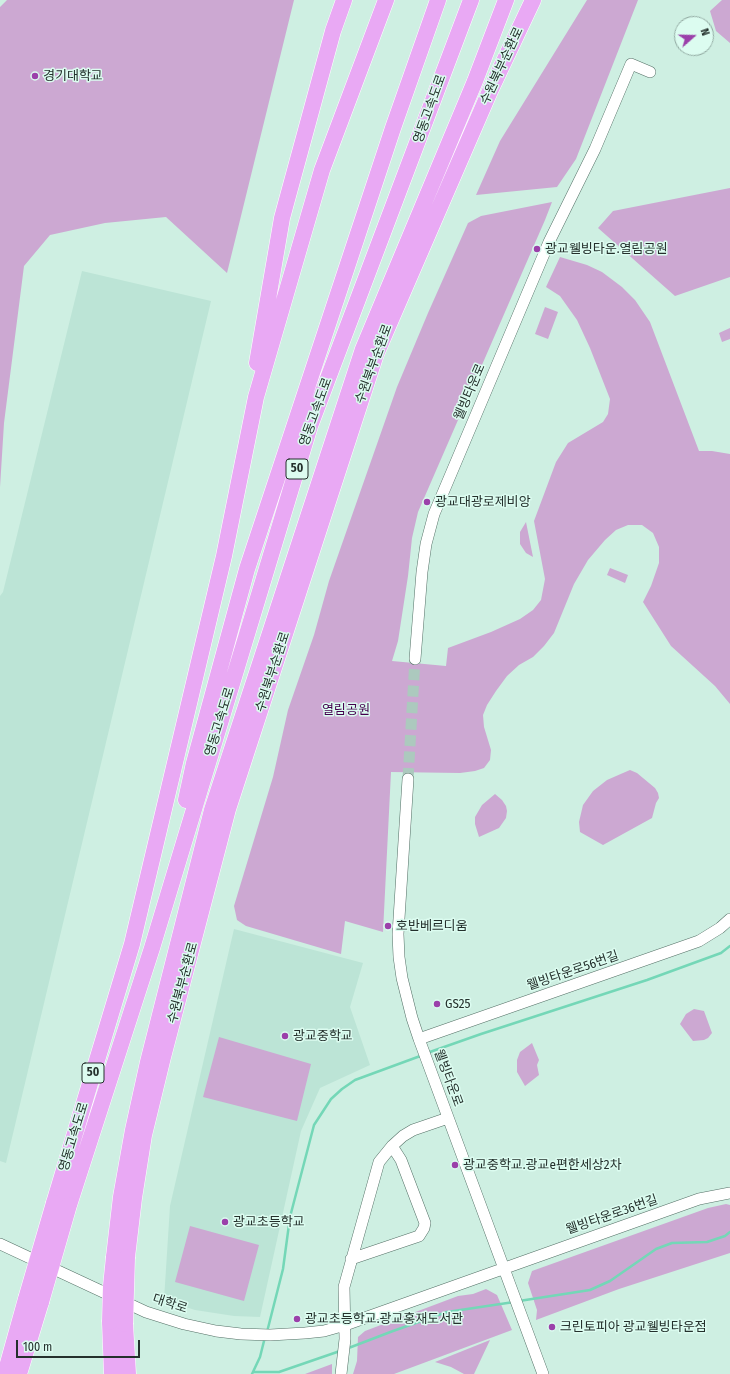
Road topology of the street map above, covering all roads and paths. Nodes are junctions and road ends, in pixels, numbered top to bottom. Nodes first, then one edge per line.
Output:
1 (344, 0) edge
2 (386, 0) edge
3 (438, 0) edge
4 (471, 0) edge
5 (506, 0) edge
6 (533, 0) edge
7 (650, 72) dead end
8 (240, 479) junction
9 (415, 659) tunnel mouth
10 (408, 779) tunnel mouth
11 (730, 919) edge
12 (152, 948) junction
13 (421, 1044) junction
14 (448, 1118) junction
15 (392, 1146) junction
16 (730, 1193) edge
17 (62, 1204) junction
18 (0, 1244) edge
19 (120, 1257) junction
20 (351, 1259) junction
21 (504, 1268) junction
22 (34, 1301) junction
23 (118, 1323) junction
24 (345, 1325) junction
25 (0, 1365) edge
26 (5, 1374) edge
27 (19, 1374) edge
28 (26, 1374) edge
29 (112, 1374) edge
30 (128, 1374) edge
31 (341, 1374) edge
32 (543, 1374) edge

1 - 8 highway, 영동고속도로 / 50
2 - 8 highway, 영동고속도로 / 50
3 - 12 highway, 영동고속도로 / 50
4 - 12 highway, 영동고속도로 / 50
5 - 19 highway, 수원북부순환로
6 - 19 highway, 수원북부순환로
7 - 9 street, 웰빙타운로
8 - 17 highway, 영동고속도로 / 50
10 - 13 street, 웰빙타운로
11 - 13 street, 웰빙타운로56번길
12 - 17 highway, 영동고속도로 / 50
13 - 14 street, 웰빙타운로
14 - 15 street
14 - 21 street, 웰빙타운로
15 - 20 street
15 - 20 street
16 - 21 street, 웰빙타운로36번길
17 - 22 highway, 영동고속도로 / 50, bridge
18 - 24 street, 대학로
19 - 23 highway, 수원북부순환로, bridge
20 - 24 street
21 - 24 street, 대학로
21 - 32 street, 웰빙타운로
22 - 25 highway
22 - 26 highway, 영동고속도로 / 50
22 - 27 highway, 영동고속도로 / 50
22 - 28 highway
23 - 29 highway, 수원북부순환로
23 - 30 highway, 수원북부순환로
24 - 31 street

